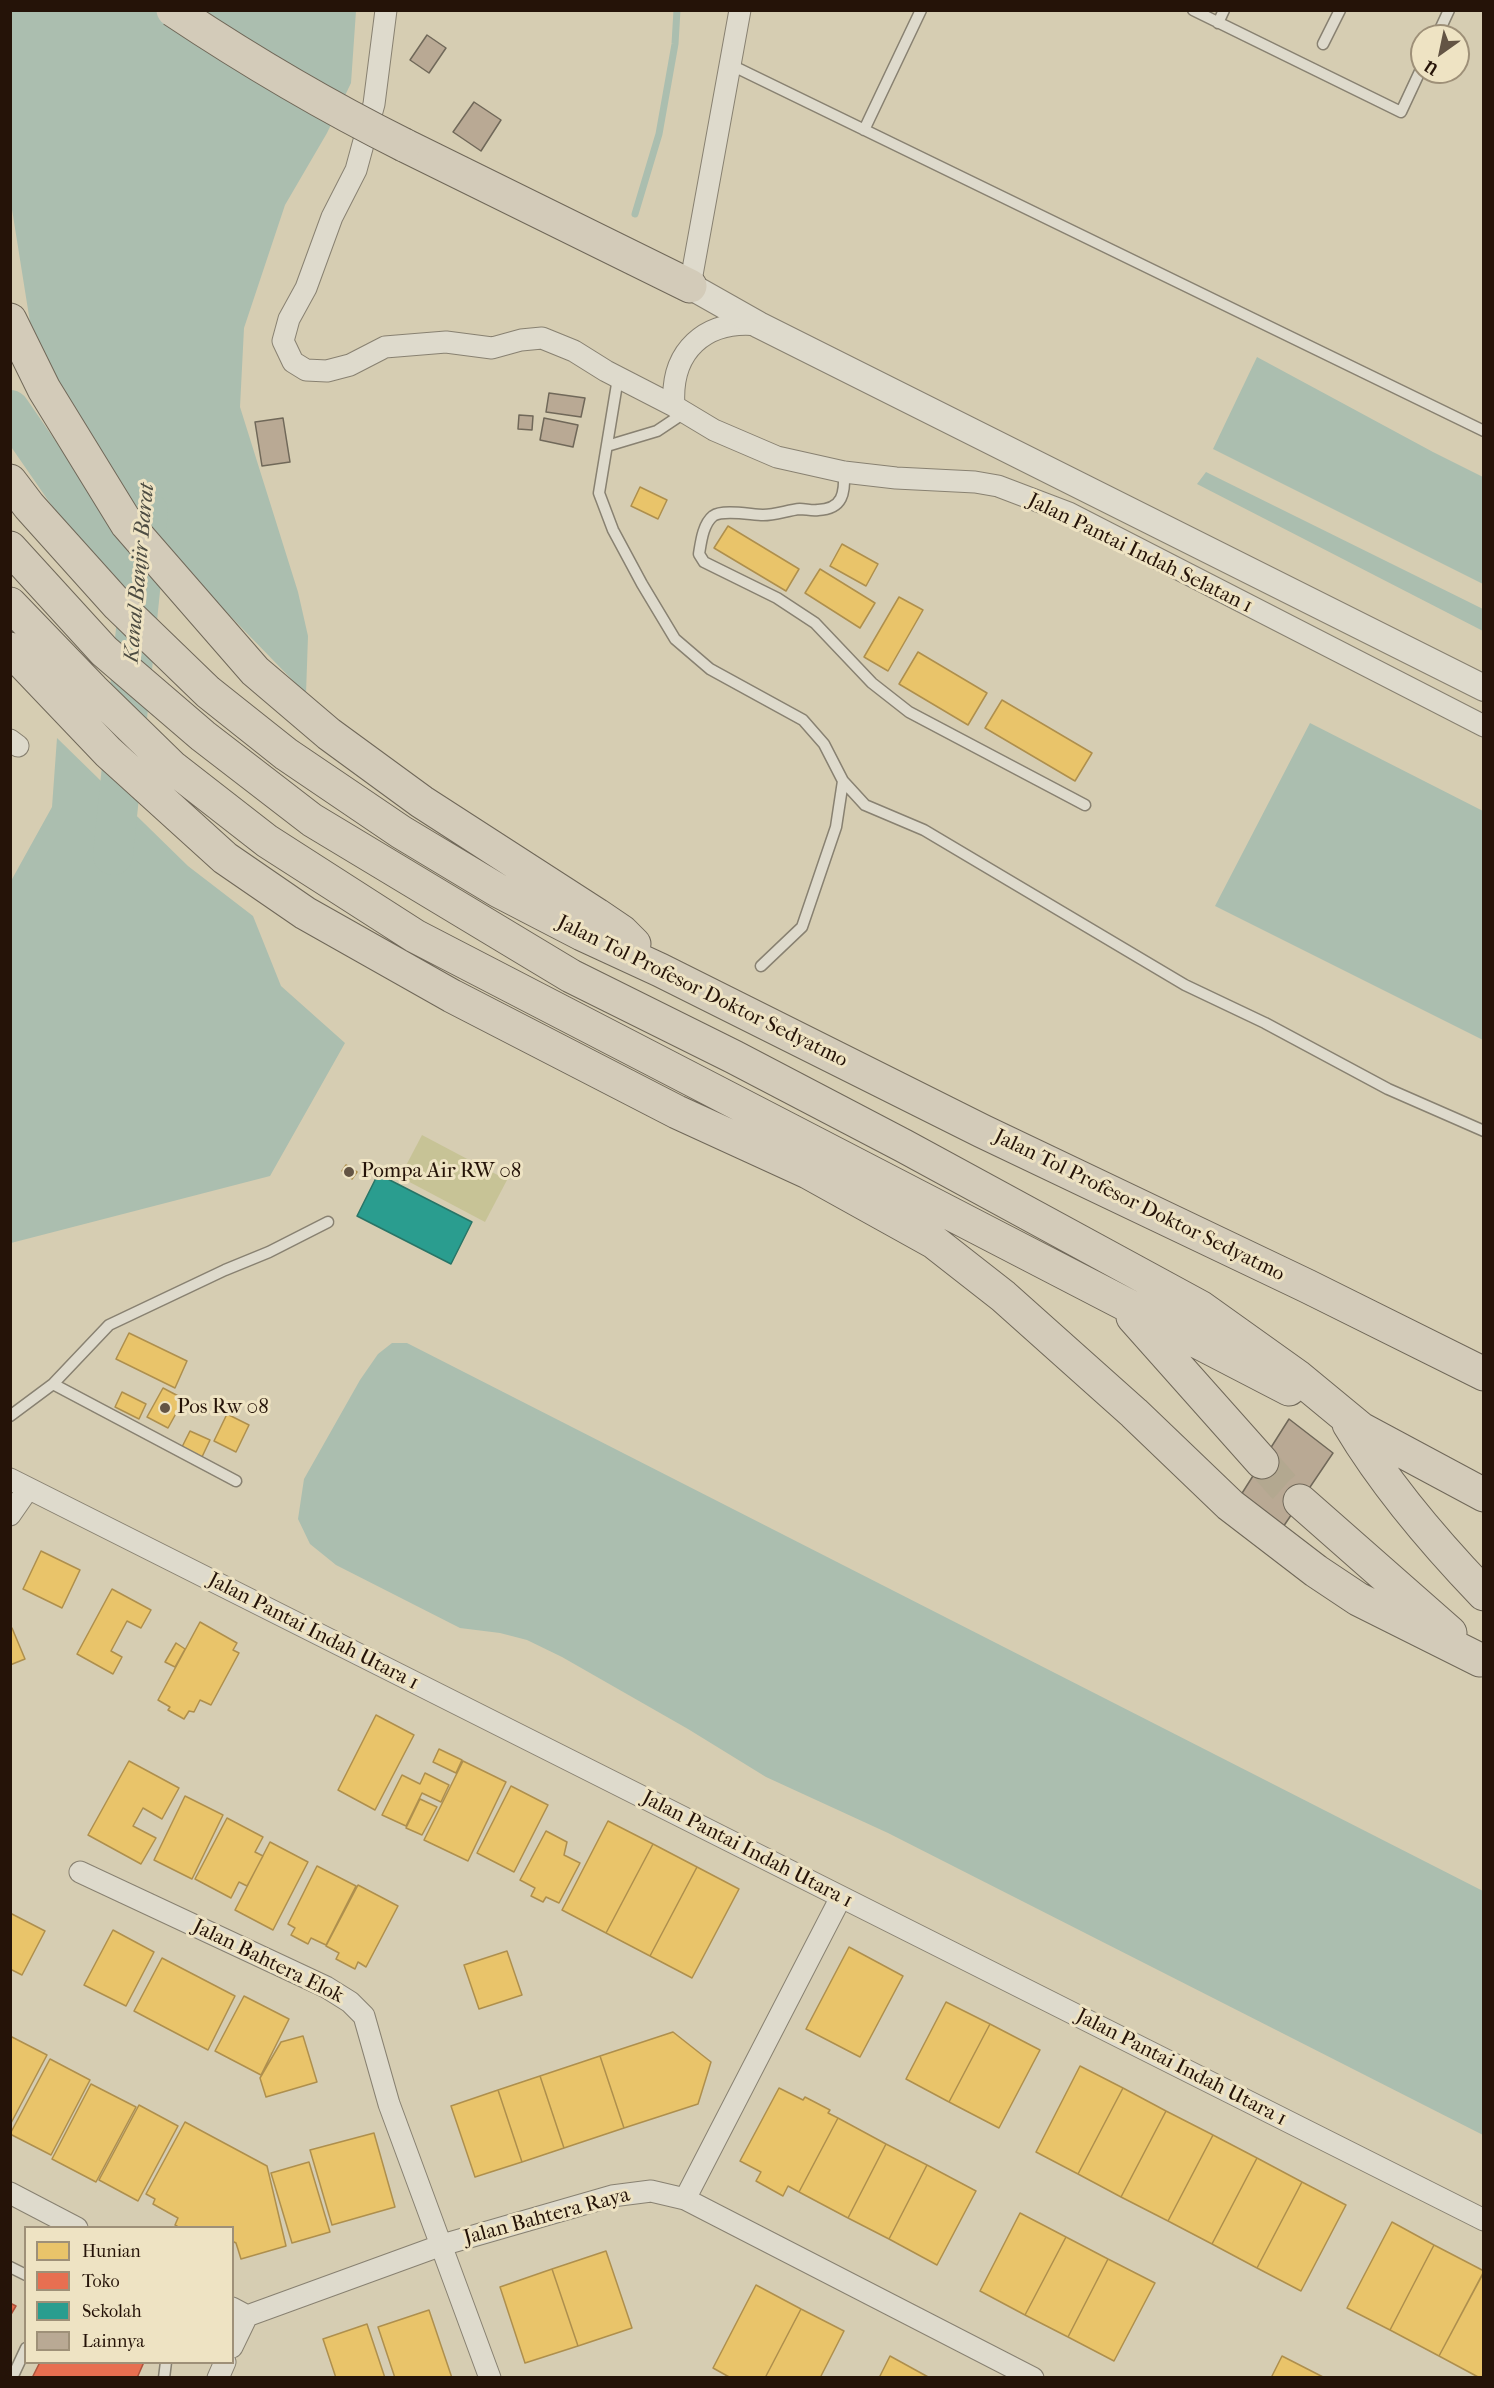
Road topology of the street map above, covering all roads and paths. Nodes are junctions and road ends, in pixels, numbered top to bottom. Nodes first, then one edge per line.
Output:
1 (173, 10) edge
2 (386, 10) edge
3 (740, 10) edge
4 (921, 10) edge
5 (1193, 10) edge
6 (1224, 10) edge
7 (1340, 10) edge
8 (1449, 10) edge
9 (1218, 23) junction
10 (1443, 24) edge
11 (1323, 44) dead end
12 (730, 65) junction
13 (1414, 84) edge
14 (864, 130) junction
15 (692, 275) junction
16 (10, 320) edge
17 (759, 325) junction
18 (618, 378) junction
19 (679, 410) junction
20 (1484, 431) edge
21 (608, 446) junction
22 (844, 472) junction
23 (10, 481) edge
24 (10, 548) edge
25 (10, 604) edge
26 (10, 648) edge
27 (1484, 688) edge
28 (1484, 726) edge
29 (843, 781) junction
30 (1085, 805) dead end
31 (761, 966) dead end
32 (660, 970) junction
33 (1484, 1131) edge
34 (328, 1222) dead end
35 (1120, 1302) junction
36 (1484, 1374) edge
37 (53, 1384) junction
38 (10, 1416) edge
39 (1345, 1416) junction
40 (1262, 1462) tunnel mouth
41 (236, 1481) dead end
42 (19, 1484) edge
43 (1484, 1495) edge
44 (1300, 1501) tunnel mouth
45 (10, 1515) edge
46 (1484, 1594) edge
47 (1482, 1660) edge
48 (80, 1872) dead end
49 (841, 1897) junction
50 (10, 2193) edge
51 (685, 2199) junction
52 (1484, 2220) edge
53 (73, 2226) edge
54 (442, 2245) junction
55 (10, 2267) edge
56 (24, 2274) edge
57 (240, 2312) edge
58 (234, 2338) edge
59 (24, 2352) edge
60 (224, 2364) edge
61 (12, 2378) edge
62 (218, 2378) edge
63 (490, 2378) edge
64 (1033, 2378) edge

1 - 15 highway, bridge
2 - 18 street
3 - 12 street
4 - 14 lane
5 - 9 lane
6 - 9 lane
7 - 11 lane
8 - 10 lane
9 - 13 lane
12 - 14 lane
12 - 15 street
14 - 20 lane
15 - 17 street, Jalan Pantai Indah Selatan 1
16 - 32 highway
17 - 19 street, Jalan Pantai Indah Selatan 1
17 - 27 street, Jalan Pantai Indah Selatan 1
18 - 19 street
18 - 21 lane
19 - 21 lane
19 - 22 street, Jalan Pantai Indah Selatan 1
21 - 29 lane
22 - 28 street, Jalan Pantai Indah Selatan 1
22 - 30 lane
23 - 32 highway, Jalan Tol Profesor Doktor Sedyatmo
24 - 39 highway, Jalan Tol Profesor Doktor Sedyatmo
25 - 35 highway, Jalan Tol Profesor Doktor Sedyatmo
26 - 47 highway
29 - 31 lane
29 - 33 lane
32 - 36 highway, Jalan Tol Profesor Doktor Sedyatmo
34 - 37 lane
35 - 39 highway, Jalan Tol Profesor Doktor Sedyatmo
35 - 40 highway, Jalan Tol Profesor Doktor Sedyatmo
37 - 38 lane
37 - 41 lane
39 - 43 highway, Jalan Tol Profesor Doktor Sedyatmo
39 - 46 highway
42 - 45 street
42 - 49 street, Jalan Pantai Indah Utara 1
44 - 47 highway
48 - 54 street, Jalan Bahtera Elok
49 - 51 street
49 - 52 street, Jalan Pantai Indah Utara 1
50 - 53 street
51 - 54 street, Jalan Bahtera Raya
51 - 64 street, Jalan Bahtera Raya
54 - 57 street, Jalan Bahtera Raya
54 - 63 street, Jalan Bahtera Elok
55 - 56 lane
57 - 58 street, Jalan Bahtera Raya
59 - 61 lane
60 - 62 street

